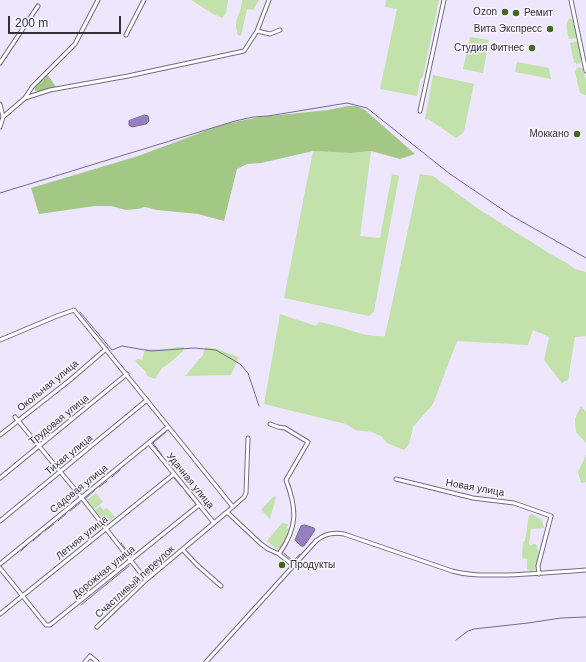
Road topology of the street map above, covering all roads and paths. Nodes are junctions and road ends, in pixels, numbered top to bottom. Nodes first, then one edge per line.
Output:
1 (98, 0) edge
2 (144, 0) edge
3 (269, 0) edge
4 (444, 0) edge
5 (571, 0) edge
6 (38, 6) dead end
7 (280, 30) dead end
8 (257, 31) junction
9 (126, 35) dead end
10 (0, 63) edge
11 (586, 71) edge
12 (25, 98) junction
13 (0, 104) edge
14 (420, 111) dead end
15 (4, 117) junction
16 (0, 127) edge
17 (0, 340) edge
18 (106, 349) junction
19 (127, 374) junction
20 (147, 400) junction
21 (15, 417) dead end
22 (19, 421) junction
23 (270, 424) dead end
24 (168, 427) junction
25 (0, 435) edge
26 (248, 438) dead end
27 (149, 443) junction
28 (40, 447) junction
29 (60, 472) junction
30 (174, 474) junction
31 (0, 478) edge
32 (396, 479) dead end
33 (82, 498) junction
34 (199, 505) junction
35 (233, 508) junction
36 (227, 512) junction
37 (0, 521) edge
38 (214, 523) junction
39 (105, 529) junction
40 (183, 550) junction
41 (279, 554) junction
42 (131, 561) junction
43 (0, 564) edge
44 (294, 566) junction
45 (0, 568) edge
46 (586, 570) edge
47 (538, 574) junction
48 (146, 580) junction
49 (221, 586) dead end
50 (23, 596) junction
51 (0, 614) edge
52 (98, 627) dead end
53 (85, 662) edge
54 (97, 662) edge
55 (206, 662) edge

1 - 12 street
2 - 9 street
3 - 8 street
4 - 14 street
5 - 11 street
6 - 10 street
7 - 8 street
8 - 12 street
12 - 15 street
13 - 15 street
15 - 16 street
17 - 18 street
18 - 19 street
18 - 22 street, Окольная улица
19 - 20 street
19 - 28 street, Трудовая улица
20 - 24 street
20 - 29 street, Тихая улица
21 - 22 street
22 - 25 street, Окольная улица
22 - 28 street
23 - 41 street
24 - 27 street, Садовая улица
24 - 35 street
26 - 35 street
27 - 30 street, Удачная улица
27 - 33 street, Садовая улица
28 - 29 street
28 - 31 street, Трудовая улица
29 - 33 street
29 - 37 street, Тихая улица
30 - 34 street, Удачная улица
30 - 39 street, Летняя улица
32 - 47 street, Новая улица
33 - 39 street
33 - 43 street, Садовая улица
34 - 38 street, Удачная улица
34 - 42 street, Дорожная улица
35 - 36 street
36 - 38 street, Удачная улица
36 - 41 street, Удачная улица
38 - 40 street, Счастливый переулок
39 - 42 street
39 - 50 street, Летняя улица
40 - 48 street, Счастливый переулок
40 - 49 street, Счастливый переулок
41 - 44 street, Удачная улица
42 - 48 street
42 - 50 street, Дорожная улица
44 - 47 street
44 - 55 street
45 - 50 street
46 - 47 street
48 - 52 street, Счастливый переулок
50 - 51 street, Летняя улица
53 - 54 street

